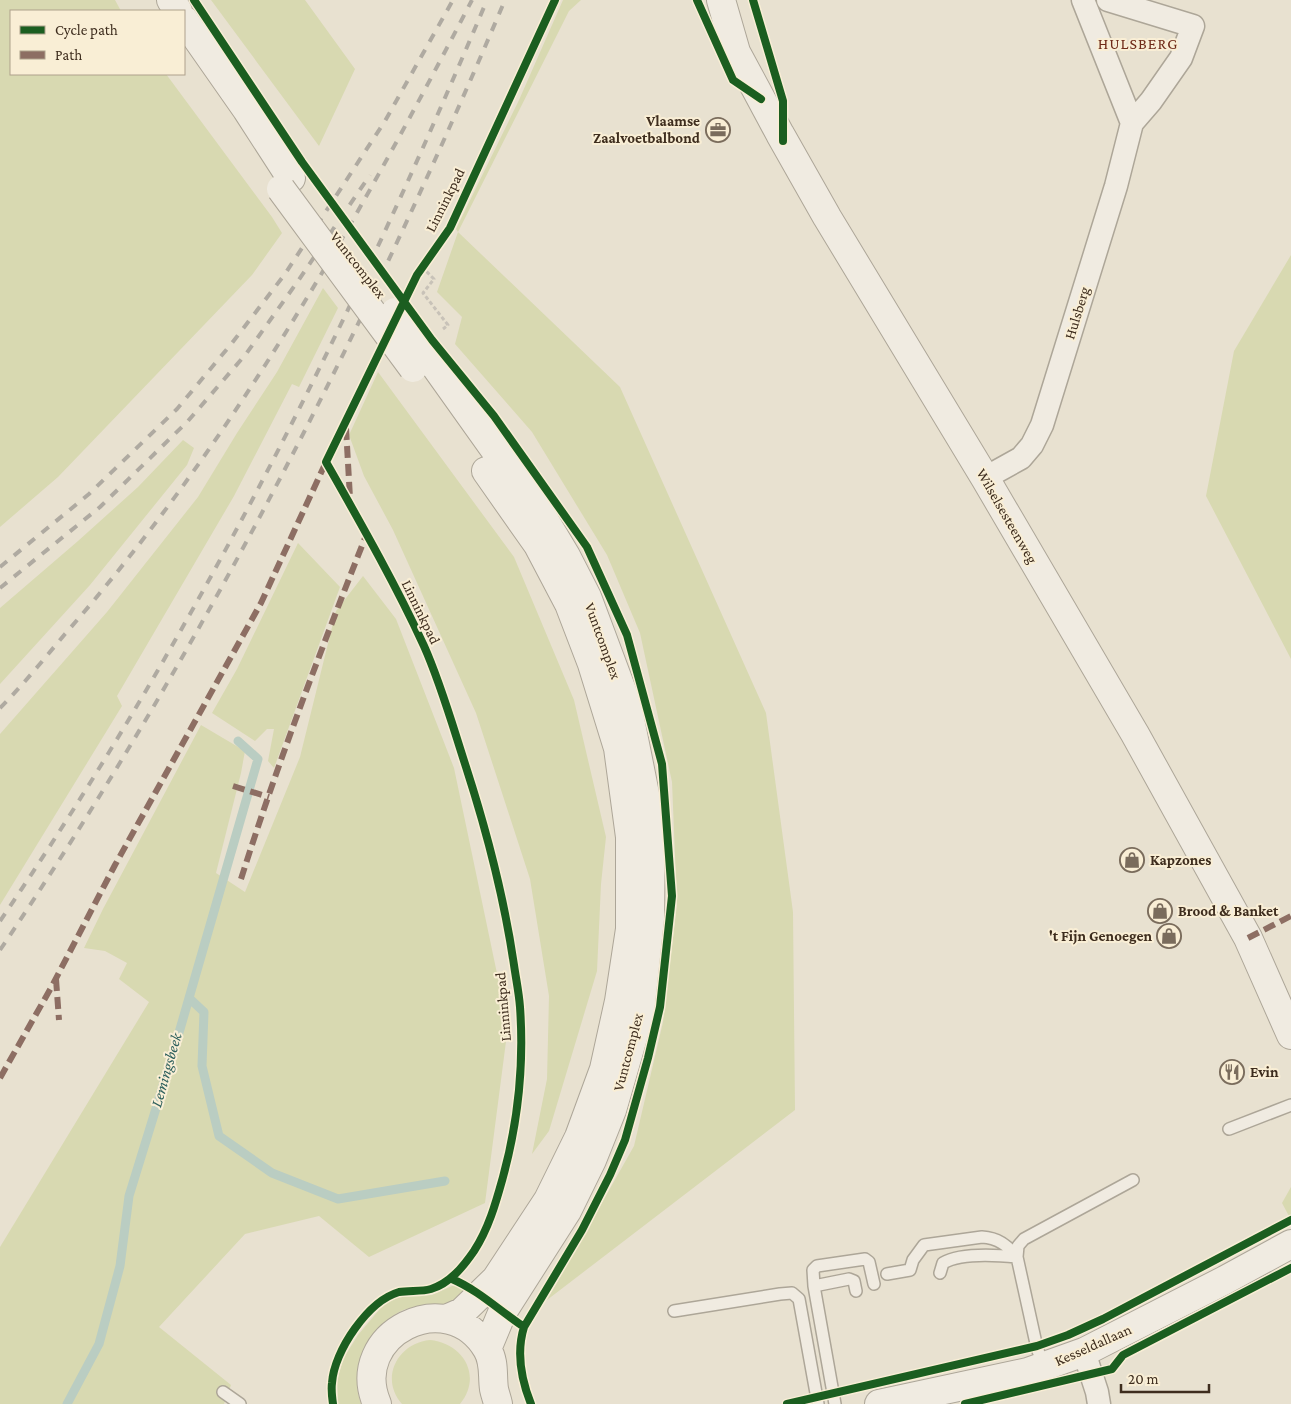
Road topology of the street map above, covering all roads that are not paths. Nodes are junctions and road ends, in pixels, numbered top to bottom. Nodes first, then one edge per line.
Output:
1 (720, 0) edge
2 (1083, 0) edge
3 (1108, 0) edge
4 (185, 21) edge
5 (185, 52) edge
6 (1132, 123) junction
7 (286, 184) junction
8 (424, 350) junction
9 (985, 478) junction
10 (1291, 1035) edge
11 (1291, 1106) edge
12 (1229, 1129) dead end
13 (1133, 1180) dead end
14 (1291, 1244) edge
15 (1017, 1257) junction
16 (940, 1273) dead end
17 (888, 1274) dead end
18 (874, 1284) dead end
19 (814, 1286) junction
20 (856, 1291) dead end
21 (674, 1311) dead end
22 (446, 1319) junction
23 (487, 1348) junction
24 (1084, 1352) junction
25 (1044, 1367) junction
26 (223, 1392) dead end
27 (494, 1399) edge
28 (240, 1404) edge
29 (377, 1404) edge
30 (818, 1404) edge
31 (835, 1404) edge
32 (879, 1404) edge
33 (1099, 1404) edge

1 - 9 street, Wilselsesteenweg
2 - 6 street
3 - 6 street, Hulsberg
4 - 7 street, Vuntcomplex
5 - 7 street, Vuntcomplex
6 - 9 street, Hulsberg
7 - 8 street, Vuntcomplex, bridge
8 - 22 street, Vuntcomplex
8 - 23 street, Vuntcomplex
9 - 10 street, Wilselsesteenweg
11 - 12 lane
13 - 15 lane
14 - 24 street, Kesseldallaan
15 - 16 lane
15 - 17 lane
15 - 25 lane
18 - 19 lane
19 - 20 lane
19 - 31 lane
21 - 30 lane
22 - 23 street
22 - 29 street
23 - 27 street
24 - 25 street, Kesseldallaan
24 - 33 street
25 - 32 street, Kesseldallaan
26 - 28 lane

